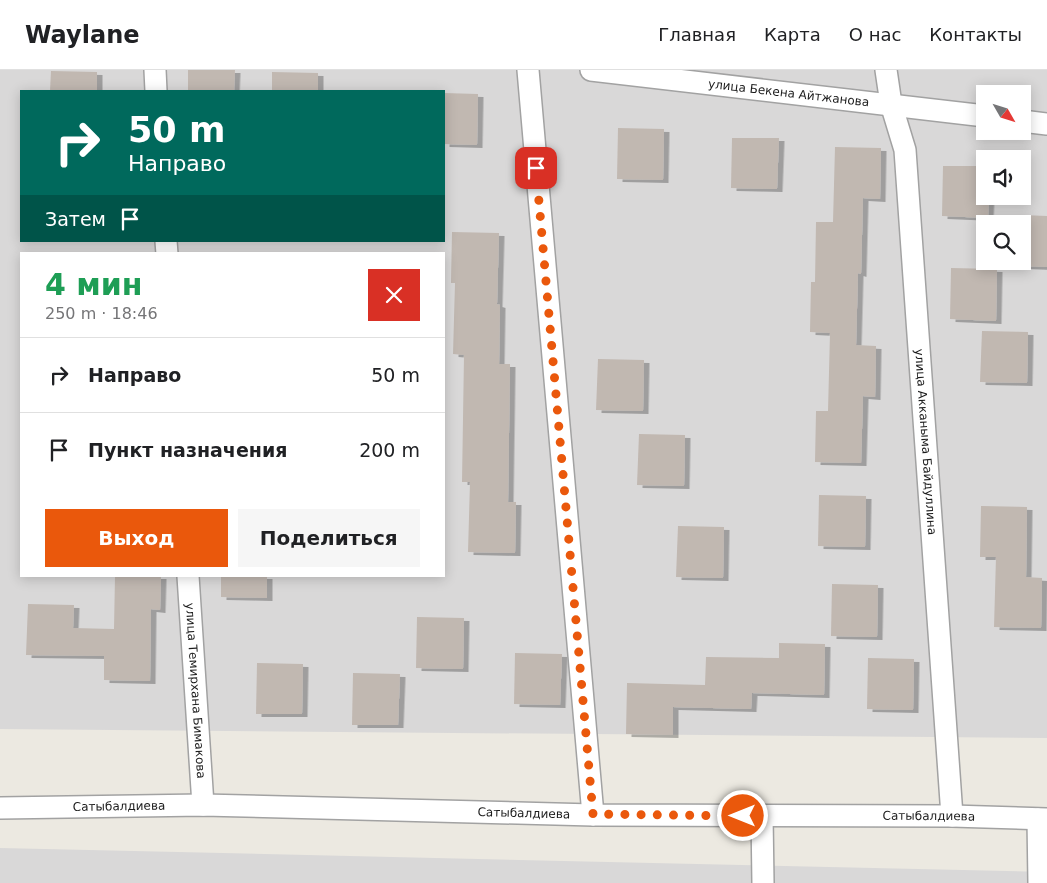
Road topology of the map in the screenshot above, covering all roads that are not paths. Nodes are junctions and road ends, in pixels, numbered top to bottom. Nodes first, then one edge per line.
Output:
1 (155, 70) edge
2 (528, 70) edge
3 (591, 70) edge
4 (886, 70) edge
5 (156, 90) edge
6 (892, 104) junction
7 (976, 115) edge
8 (1031, 122) edge
9 (1047, 124) edge
10 (188, 577) edge
11 (203, 805) junction
12 (0, 808) edge
13 (593, 814) junction
14 (762, 816) junction
15 (952, 816) junction
16 (1042, 819) edge
17 (763, 883) edge
18 (1039, 883) edge

1 - 5 street
2 - 13 street
3 - 6 street, улица Бекена Айтжанова
4 - 6 street, улица Акканыма Байдуллина
6 - 7 street, улица Бекена Айтжанова
6 - 15 street, улица Акканыма Байдуллина
8 - 9 street
10 - 11 street, улица Темирхана Бимакова
11 - 12 street, Сатыбалдиева
11 - 13 street, Сатыбалдиева
13 - 14 street, Сатыбалдиева
14 - 15 street, Сатыбалдиева
14 - 17 street
15 - 16 street, Сатыбалдиева
16 - 18 street

